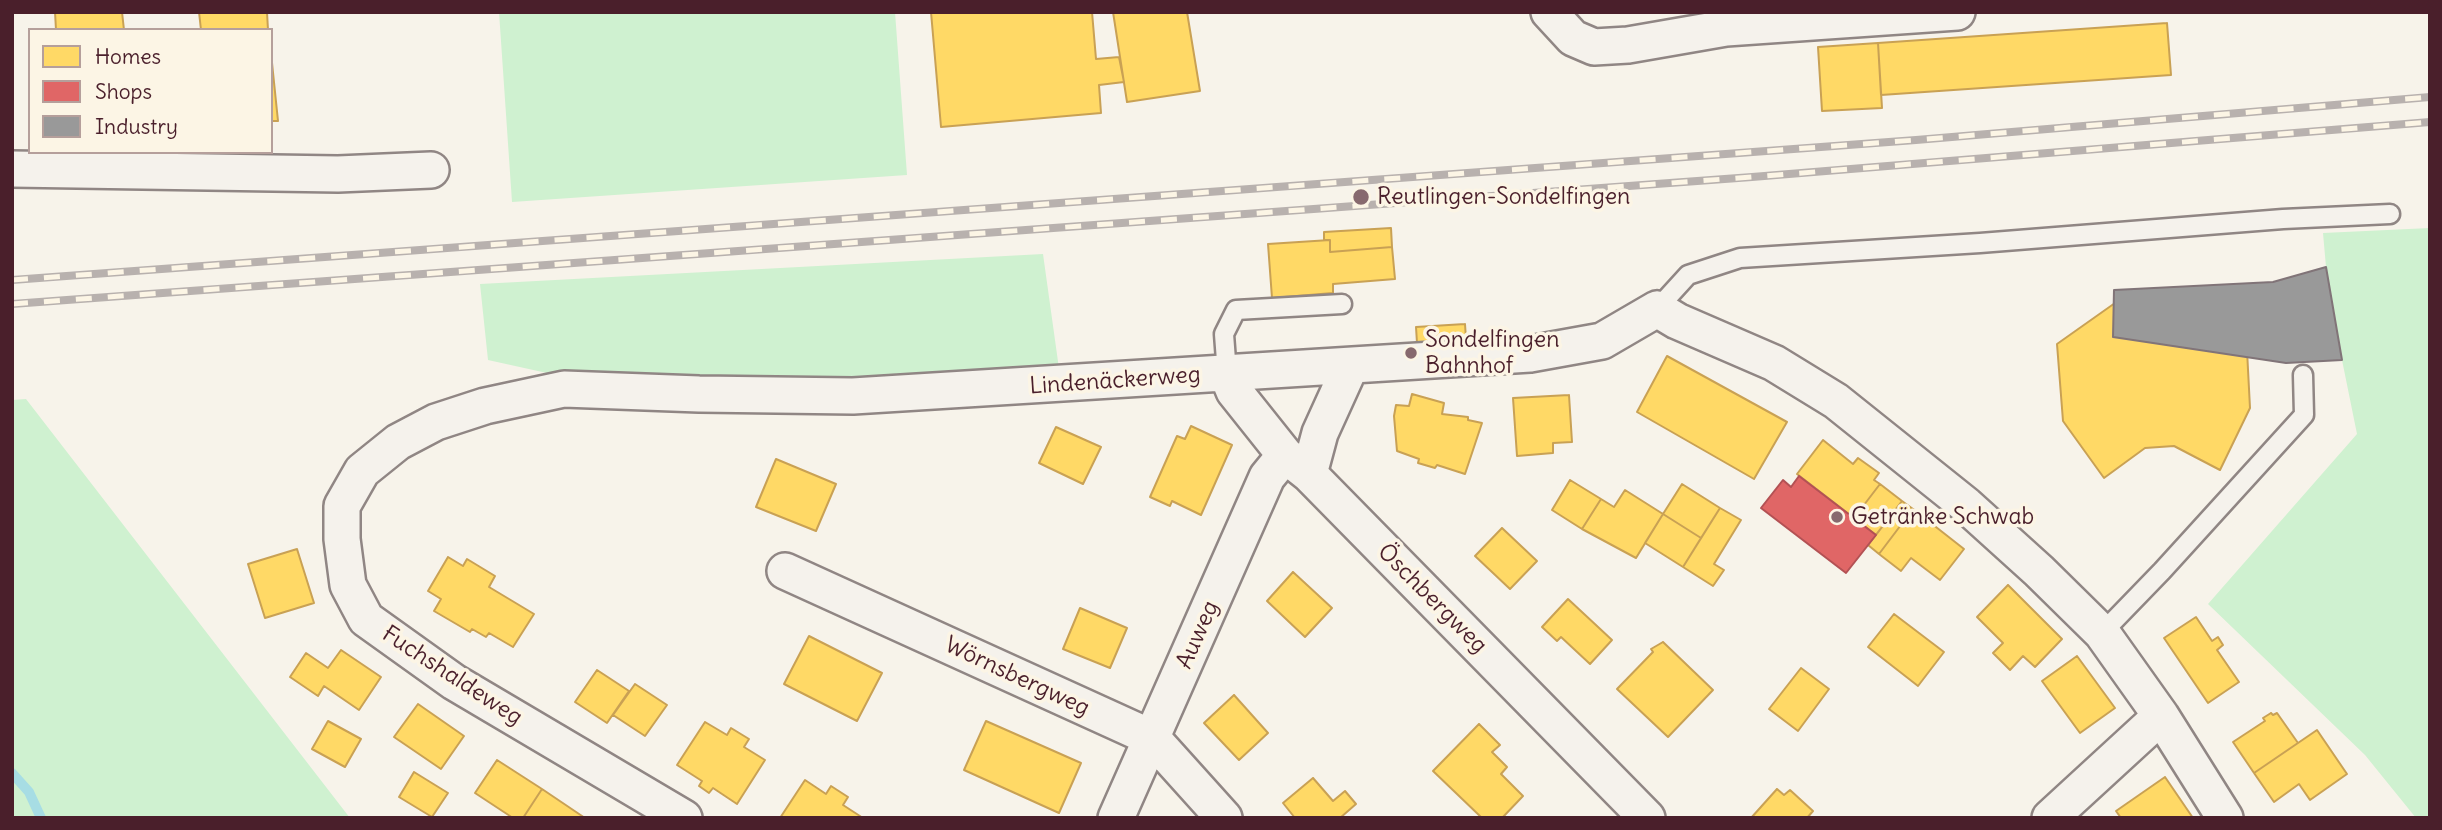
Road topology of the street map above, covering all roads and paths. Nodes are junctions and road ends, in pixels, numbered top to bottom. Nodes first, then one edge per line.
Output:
1 (1549, 12) edge
2 (1957, 12) edge
3 (1915, 14) edge
4 (12, 169) edge
5 (430, 170) dead end
6 (2390, 214) dead end
7 (1342, 304) dead end
8 (1657, 309) junction
9 (1350, 367) junction
10 (1227, 374) junction
11 (2302, 375) dead end
12 (564, 389) joint
13 (1297, 465) junction
14 (785, 571) dead end
15 (2102, 633) junction
16 (2161, 716) junction
17 (1152, 738) junction
18 (684, 818) edge
19 (1116, 818) edge
20 (1224, 818) edge
21 (1647, 818) edge
22 (2050, 818) edge
23 (2225, 818) edge

1 - 3 street
2 - 3 street
4 - 5 street
6 - 8 lane
7 - 10 lane
8 - 9 street, Lindenäckerweg
8 - 15 street
9 - 10 street, Lindenäckerweg
9 - 13 street, Auweg
10 - 12 street, Lindenäckerweg
10 - 13 street, Öschbergweg
11 - 15 lane
12 - 18 street, Fuchshaldeweg
13 - 17 street, Auweg
13 - 21 street, Öschbergweg
14 - 17 street, Wörnsbergweg
15 - 16 street
16 - 22 street
16 - 23 street
17 - 19 street, Auweg
17 - 20 street, Wörnsbergweg

